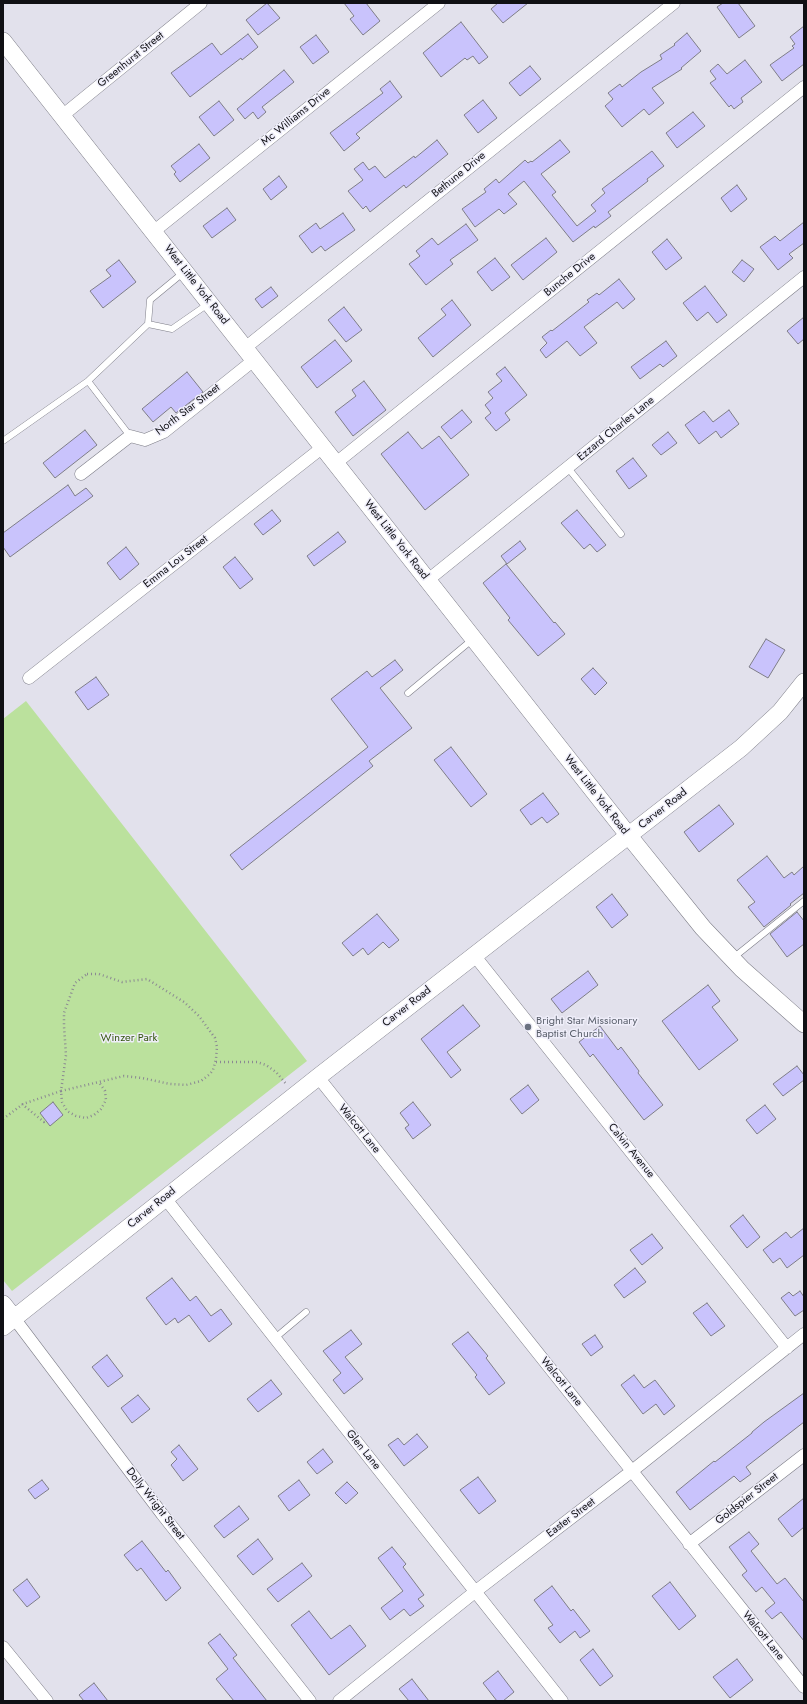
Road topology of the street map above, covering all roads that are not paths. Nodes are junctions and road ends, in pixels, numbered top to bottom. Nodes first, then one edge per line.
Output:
1 (201, 3) edge
2 (439, 3) edge
3 (674, 3) edge
4 (5, 46) edge
5 (804, 87) edge
6 (62, 116) junction
7 (154, 232) junction
8 (185, 271) junction
9 (804, 277) edge
10 (210, 302) junction
11 (148, 324) junction
12 (250, 354) junction
13 (88, 381) junction
14 (130, 436) junction
15 (3, 441) edge
16 (323, 447) junction
17 (336, 463) junction
18 (568, 468) junction
19 (81, 474) dead end
20 (621, 534) dead end
21 (428, 580) junction
22 (474, 638) junction
23 (29, 678) dead end
24 (804, 682) edge
25 (408, 693) dead end
26 (629, 836) junction
27 (804, 901) edge
28 (474, 955) junction
29 (732, 959) junction
30 (804, 1024) edge
31 (318, 1077) junction
32 (166, 1198) junction
33 (3, 1304) edge
34 (306, 1312) dead end
35 (8, 1323) edge
36 (804, 1334) edge
37 (275, 1338) junction
38 (787, 1348) junction
39 (804, 1455) edge
40 (632, 1471) junction
41 (689, 1544) junction
42 (476, 1591) junction
43 (3, 1647) edge
44 (804, 1687) edge
45 (46, 1701) edge
46 (310, 1701) edge
47 (339, 1701) edge
48 (562, 1701) edge

1 - 6 street, Greenhurst Street
2 - 7 street, Mc Williams Drive
3 - 12 street, Bethune Drive
4 - 6 street, West Little York Road
5 - 17 street, Bunche Drive
6 - 7 street, West Little York Road
7 - 8 street, West Little York Road
8 - 10 street, West Little York Road
8 - 11 lane
9 - 18 street, Ezzard Charles Lane
10 - 11 lane
10 - 12 street, West Little York Road
11 - 13 lane
12 - 14 street, North Star Street
12 - 16 street, West Little York Road
13 - 14 lane
13 - 15 lane
14 - 19 street
16 - 17 street, West Little York Road
16 - 23 street, Emma Lou Street
17 - 21 street, West Little York Road
18 - 20 lane
18 - 21 street, Ezzard Charles Lane
21 - 22 street, West Little York Road
22 - 25 lane
22 - 26 street, West Little York Road
24 - 26 street, Carver Road
26 - 28 street, Carver Road
26 - 29 street, West Little York Road
27 - 29 lane
28 - 31 street, Carver Road
28 - 38 street, Calvin Avenue
29 - 30 street, West Little York Road
31 - 32 street, Carver Road
31 - 40 street, Walcott Lane
32 - 35 street, Carver Road
32 - 37 street, Glen Lane
33 - 35 street, Dolly Wright Street
34 - 37 lane
35 - 46 street, Dolly Wright Street
36 - 38 street, Easter Street
37 - 42 street, Glen Lane
38 - 40 street, Easter Street
39 - 41 street, Goldspier Street
40 - 41 street, Walcott Lane
40 - 42 street, Easter Street
41 - 44 street, Walcott Lane
42 - 47 street, Easter Street
42 - 48 street, Glen Lane
43 - 45 street

